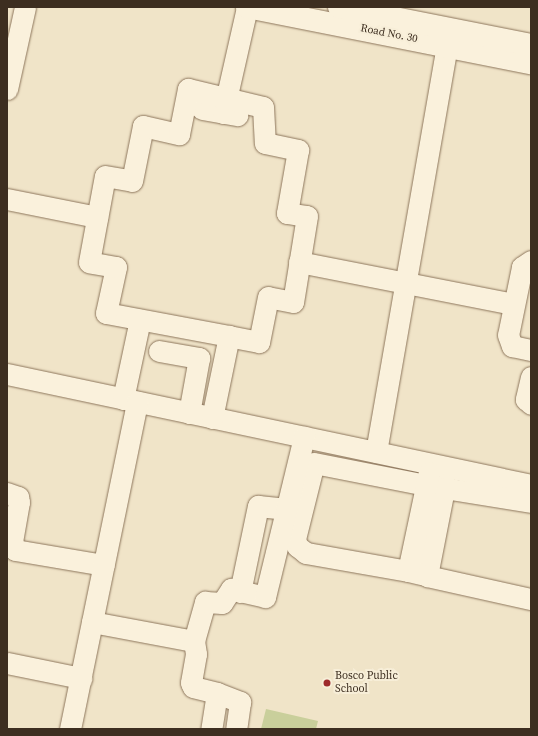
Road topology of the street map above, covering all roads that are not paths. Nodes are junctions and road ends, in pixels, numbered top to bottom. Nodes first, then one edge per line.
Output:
1 (25, 7) edge
2 (247, 7) edge
3 (339, 7) edge
4 (447, 45) junction
5 (531, 45) edge
6 (531, 63) edge
7 (7, 89) edge
8 (225, 104) junction
9 (202, 109) dead end
10 (254, 119) dead end
11 (7, 199) edge
12 (98, 217) junction
13 (531, 261) edge
14 (299, 262) junction
15 (406, 282) junction
16 (514, 304) junction
17 (140, 320) junction
18 (229, 336) junction
19 (531, 350) edge
20 (159, 351) dead end
21 (7, 374) edge
22 (531, 377) edge
23 (130, 400) junction
24 (531, 404) edge
25 (189, 413) junction
26 (212, 418) junction
27 (304, 437) junction
28 (376, 452) junction
29 (431, 464) junction
30 (438, 485) junction
31 (531, 485) edge
32 (7, 494) edge
33 (531, 502) edge
34 (287, 509) junction
35 (104, 565) junction
36 (417, 573) junction
37 (240, 592) junction
38 (531, 599) edge
39 (92, 622) junction
40 (194, 641) junction
41 (7, 663) edge
42 (81, 678) junction
43 (218, 693) junction
44 (70, 729) edge
45 (211, 729) edge
46 (236, 729) edge

1 - 7 street
2 - 4 street, Road No. 30
2 - 8 street
3 - 5 street, Road No. 30
4 - 6 street, Road No. 30
4 - 15 street
8 - 9 street
8 - 10 street
8 - 12 street
8 - 14 street
11 - 12 street
12 - 17 street
13 - 16 street
14 - 15 street
14 - 18 street
15 - 16 street
15 - 28 street
16 - 19 street
17 - 18 street
17 - 23 street
18 - 26 street
20 - 25 street
21 - 23 street
22 - 24 street
23 - 25 street
23 - 35 street
25 - 26 street
26 - 27 street
27 - 28 street
27 - 34 street
28 - 29 street
29 - 30 street
29 - 31 street
30 - 33 street
30 - 36 street
30 - 36 street
32 - 35 street
34 - 37 street
34 - 37 street
35 - 39 street
36 - 38 street
37 - 40 street
39 - 40 street
39 - 42 street
40 - 43 street
41 - 42 street
42 - 44 street
43 - 45 street
43 - 46 street

